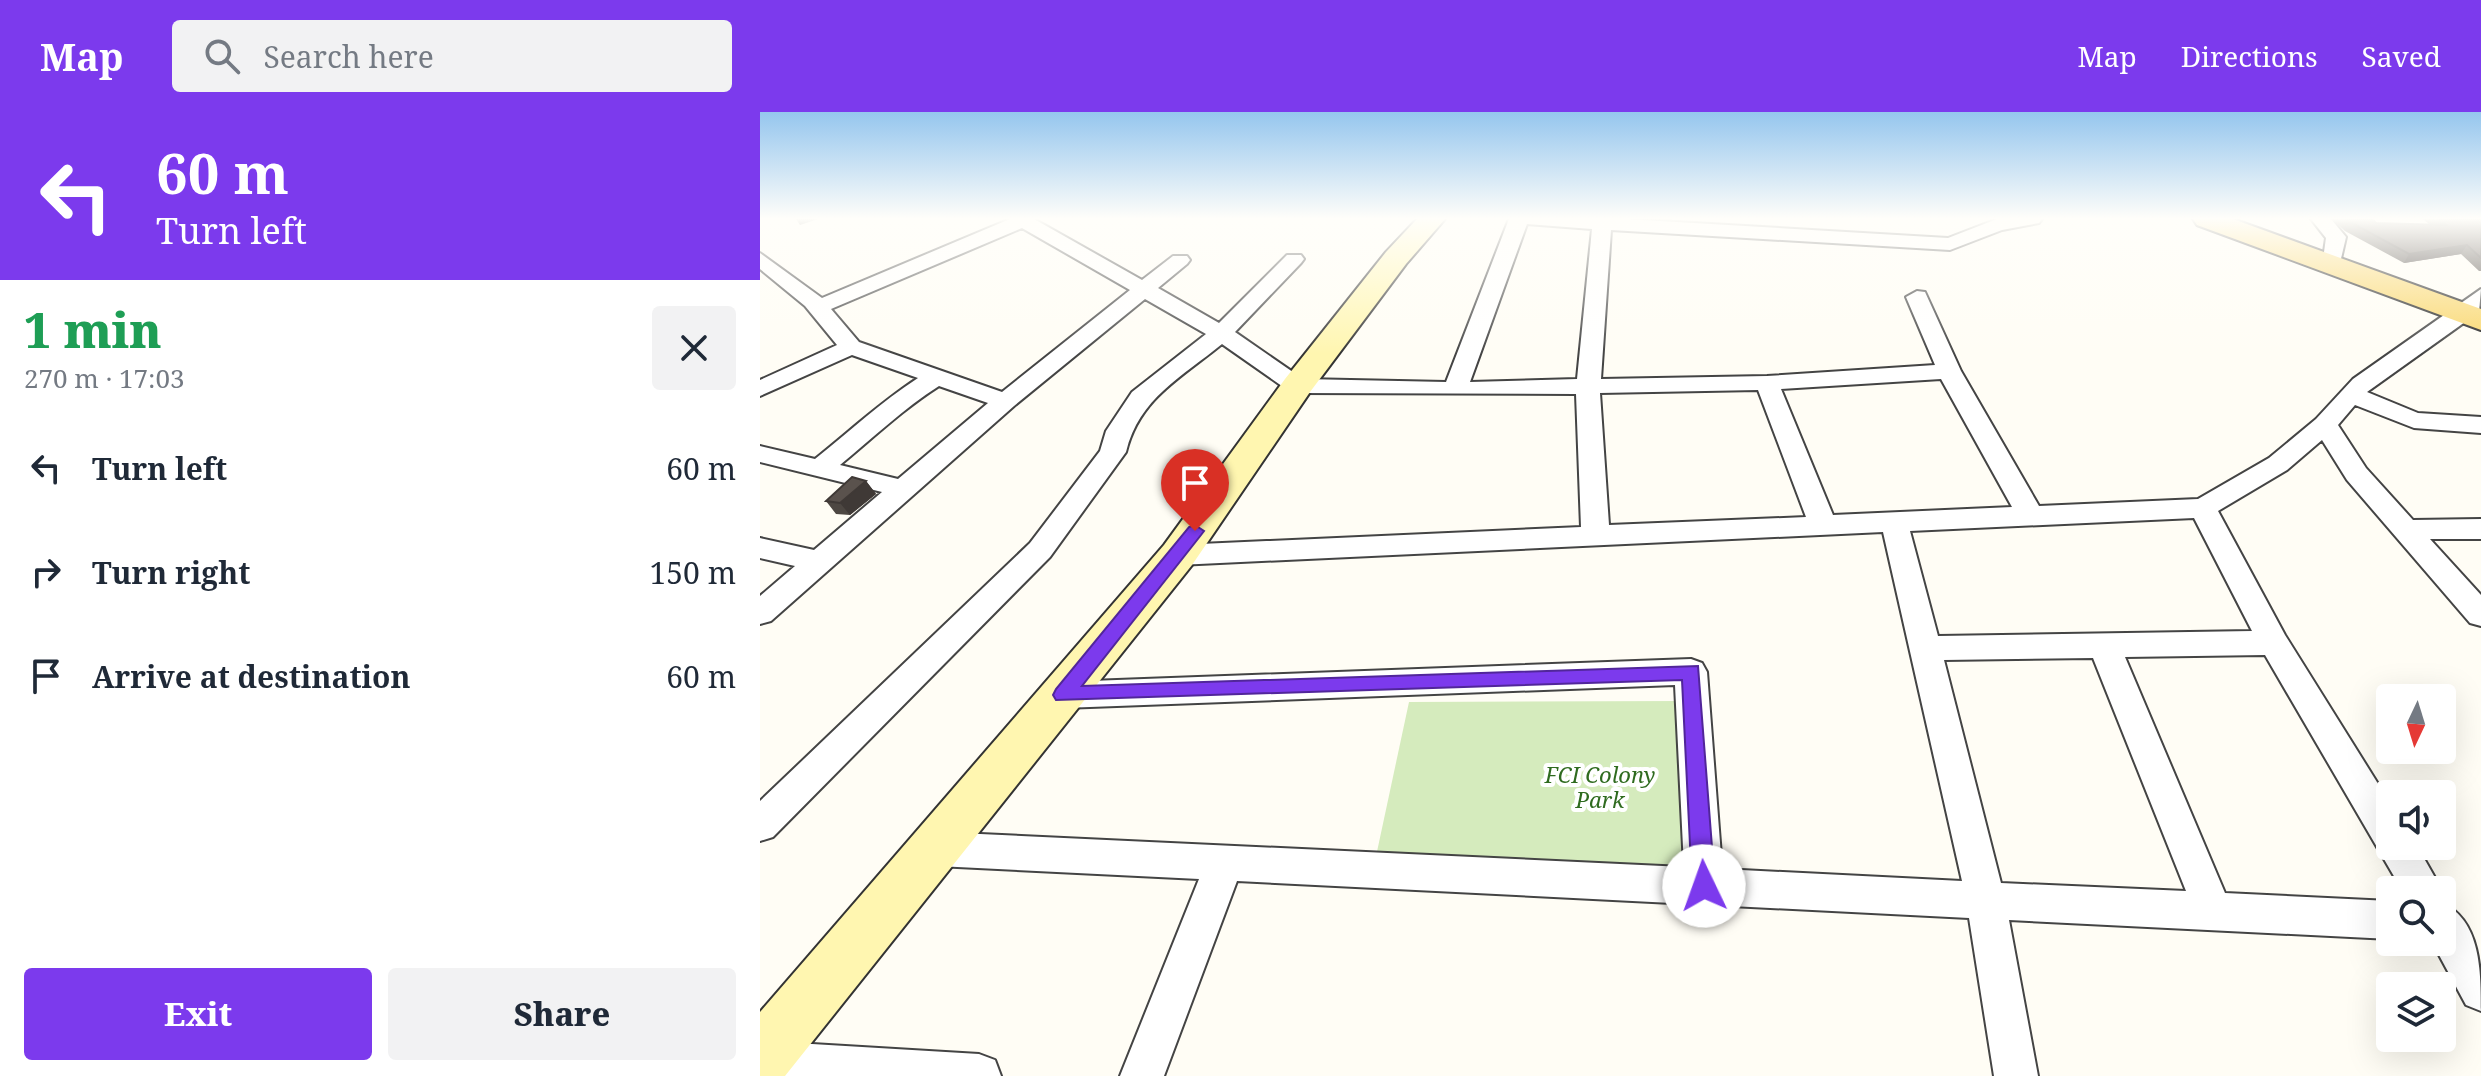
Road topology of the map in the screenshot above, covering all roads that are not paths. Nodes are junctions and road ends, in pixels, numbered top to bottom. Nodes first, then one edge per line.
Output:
1 (765, 264) edge
2 (919, 264) edge
3 (1102, 264) edge
4 (1175, 264) edge
5 (1289, 264) edge
6 (1391, 264) edge
7 (1502, 264) edge
8 (1607, 264) edge
9 (2341, 264) edge
10 (2347, 264) edge
11 (1147, 289) junction
12 (1917, 297) dead end
13 (816, 308) junction
14 (2475, 309) edge
15 (1221, 333) junction
16 (851, 347) junction
17 (1949, 371) junction
18 (937, 377) junction
19 (765, 381) edge
20 (1767, 383) junction
21 (1297, 386) junction
22 (1588, 387) junction
23 (1455, 389) junction
24 (2352, 395) junction
25 (1005, 401) junction
26 (2325, 424) junction
27 (2481, 425) edge
28 (760, 454) edge
29 (821, 467) junction
30 (904, 489) junction
31 (2203, 508) junction
32 (2031, 516) junction
33 (1894, 521) junction
34 (1823, 525) junction
35 (2481, 529) edge
36 (2408, 530) junction
37 (1595, 536) junction
38 (760, 548) edge
39 (1178, 555) junction
40 (819, 562) junction
41 (760, 613) edge
42 (2481, 615) edge
43 (2274, 643) junction
44 (2104, 645) junction
45 (1924, 648) junction
46 (1063, 695) junction
47 (2376, 813) edge
48 (760, 825) edge
49 (937, 849) junction
50 (1225, 862) junction
51 (1704, 886) junction
52 (1986, 899) junction
53 (2213, 911) junction
54 (2376, 919) edge
55 (2456, 947) edge
56 (2481, 990) edge
57 (760, 1061) edge
58 (979, 1076) edge
59 (1142, 1076) edge
60 (2016, 1076) edge

1 - 13 street
2 - 13 street
3 - 11 street
4 - 11 street
5 - 15 street
6 - 21 street
7 - 23 street
8 - 22 street
9 - 14 main road
10 - 14 main road
11 - 15 street
11 - 25 street
12 - 17 street
13 - 16 street
14 - 24 street
15 - 21 street
15 - 48 street
16 - 18 street
16 - 19 street
17 - 20 street
17 - 32 street
18 - 25 street
18 - 29 street
20 - 22 street
20 - 34 street
21 - 23 street
21 - 39 street
22 - 23 street
22 - 37 street
24 - 26 street
24 - 27 street
25 - 30 street
26 - 31 street
26 - 36 street
28 - 29 street
29 - 30 street
30 - 40 street
31 - 32 street
31 - 43 street
32 - 33 street
33 - 34 street
33 - 45 street
34 - 37 street
35 - 36 street
36 - 42 street
37 - 39 street
38 - 40 street
39 - 46 street
40 - 41 street
43 - 44 street
43 - 47 street
44 - 45 street
44 - 53 street
45 - 52 street
46 - 49 street
46 - 51 street
49 - 50 street
49 - 57 street
50 - 51 street
50 - 59 street
51 - 52 street
52 - 53 street
52 - 60 street
53 - 54 street
55 - 56 street
57 - 58 street

